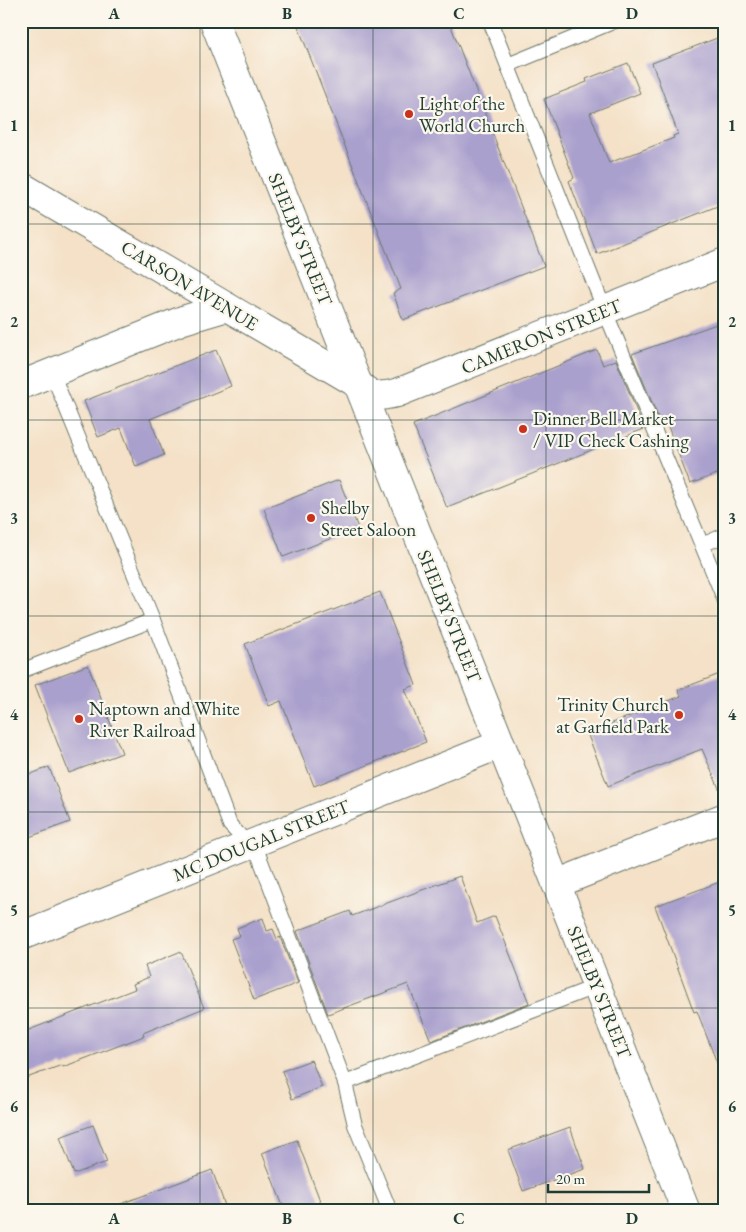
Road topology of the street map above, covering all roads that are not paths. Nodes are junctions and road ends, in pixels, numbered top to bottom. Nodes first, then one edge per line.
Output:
1 (214, 21) edge
2 (490, 21) edge
3 (615, 21) edge
4 (508, 65) junction
5 (21, 186) edge
6 (725, 262) edge
7 (228, 307) junction
8 (605, 311) junction
9 (52, 373) junction
10 (358, 384) junction
11 (21, 385) edge
12 (725, 535) edge
13 (702, 545) junction
14 (725, 601) edge
15 (153, 620) junction
16 (21, 671) edge
17 (501, 744) junction
18 (725, 817) edge
19 (250, 845) junction
20 (556, 884) junction
21 (21, 936) edge
22 (597, 986) junction
23 (345, 1084) junction
24 (684, 1210) edge
25 (390, 1211) edge

1 - 10 main road, SHELBY STREET
2 - 4 lane
3 - 4 lane
4 - 8 lane
5 - 7 main road, CARSON AVENUE
6 - 8 main road, CAMERON STREET
7 - 9 main road
7 - 10 main road, CARSON AVENUE
8 - 10 main road, CAMERON STREET
8 - 13 lane
9 - 11 main road
9 - 15 lane
10 - 17 main road, SHELBY STREET
12 - 13 lane
13 - 14 lane
15 - 16 lane
15 - 19 lane
17 - 19 main road, MC DOUGAL STREET
17 - 20 main road, SHELBY STREET
18 - 20 main road
19 - 21 main road, MC DOUGAL STREET
19 - 23 lane
20 - 22 main road, SHELBY STREET
22 - 23 lane
22 - 24 main road, SHELBY STREET
23 - 25 lane

